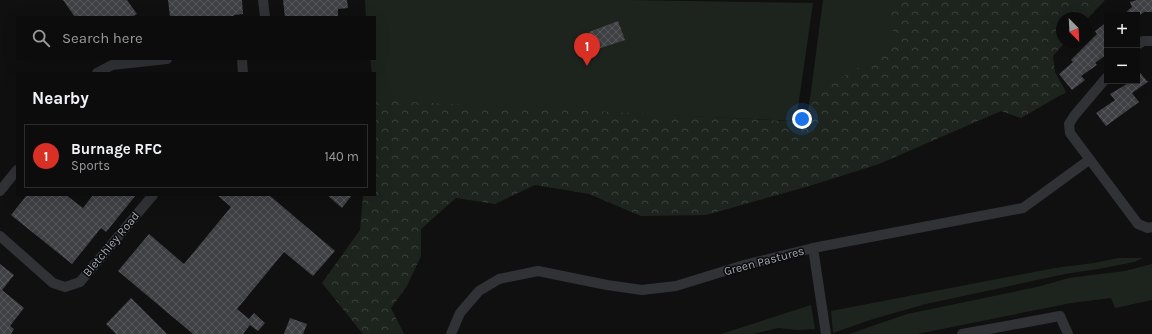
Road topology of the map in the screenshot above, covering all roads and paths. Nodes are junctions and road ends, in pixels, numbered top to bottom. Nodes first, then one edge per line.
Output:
1 (263, 0) edge
2 (265, 16) edge
3 (1152, 41) edge
4 (1140, 43) edge
5 (158, 60) edge
6 (242, 60) edge
7 (99, 72) edge
8 (243, 72) edge
9 (1104, 80) edge
10 (1089, 160) junction
11 (16, 171) edge
12 (0, 192) edge
13 (152, 196) edge
14 (1152, 227) edge
15 (0, 236) edge
16 (813, 248) junction
17 (451, 334) edge
18 (826, 334) edge
19 (962, 334) edge
20 (1068, 334) edge

1 - 2 street
3 - 4 street
5 - 7 street
6 - 8 street
9 - 10 street
10 - 14 street
10 - 16 street, Green Pastures
11 - 12 street
13 - 15 street, Bletchley Road
16 - 17 street, Green Pastures
16 - 18 street
19 - 20 street

